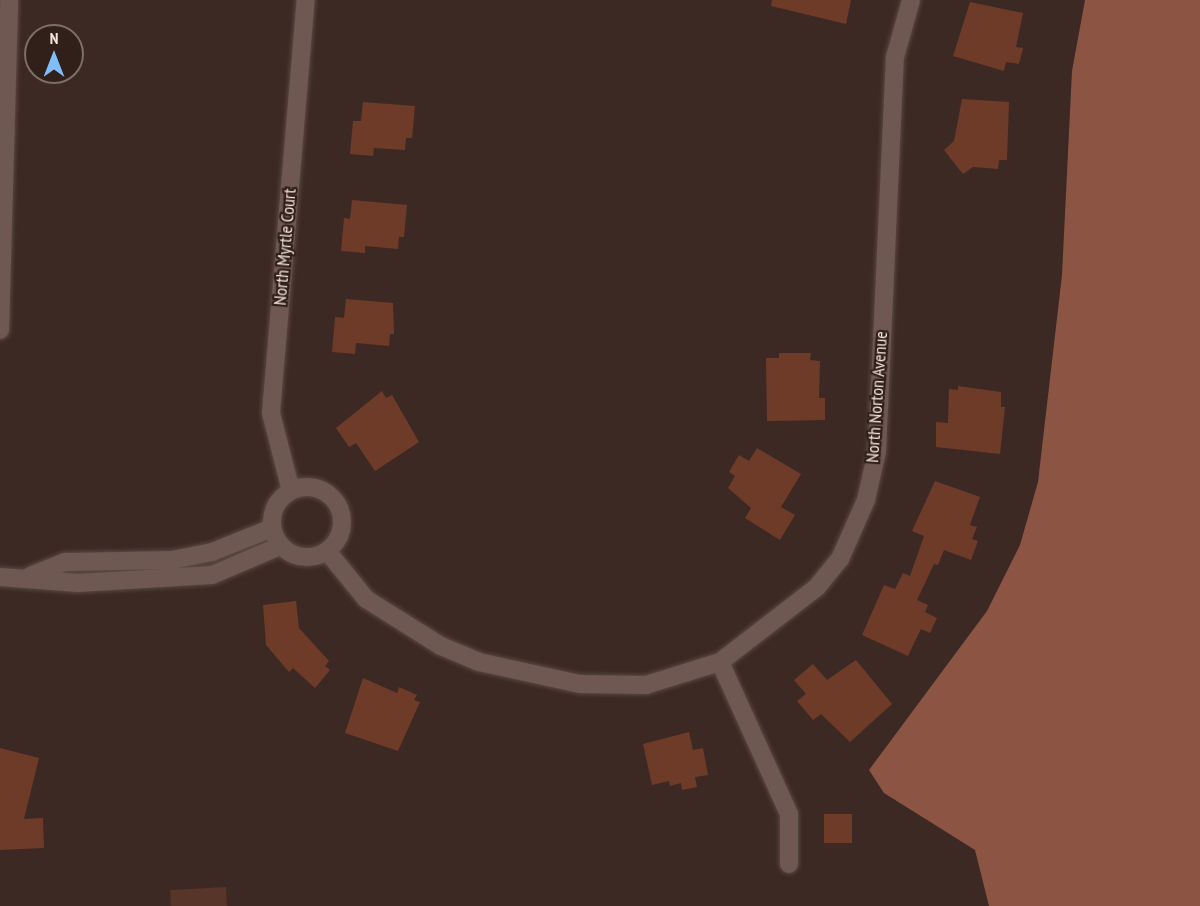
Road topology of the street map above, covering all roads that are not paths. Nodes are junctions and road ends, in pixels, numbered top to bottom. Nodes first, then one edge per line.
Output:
1 (9, 0) edge
2 (306, 0) edge
3 (911, 0) edge
4 (0, 330) edge
5 (291, 491) junction
6 (272, 528) junction
7 (280, 546) junction
8 (327, 551) junction
9 (29, 576) junction
10 (0, 577) edge
11 (720, 662) junction
12 (789, 864) dead end

1 - 4 street
2 - 5 street, North Myrtle Court
3 - 11 street, North Norton Avenue
5 - 6 street
5 - 8 street
6 - 7 street
6 - 9 street
7 - 8 street
7 - 9 street
8 - 11 street
9 - 10 street
11 - 12 street

